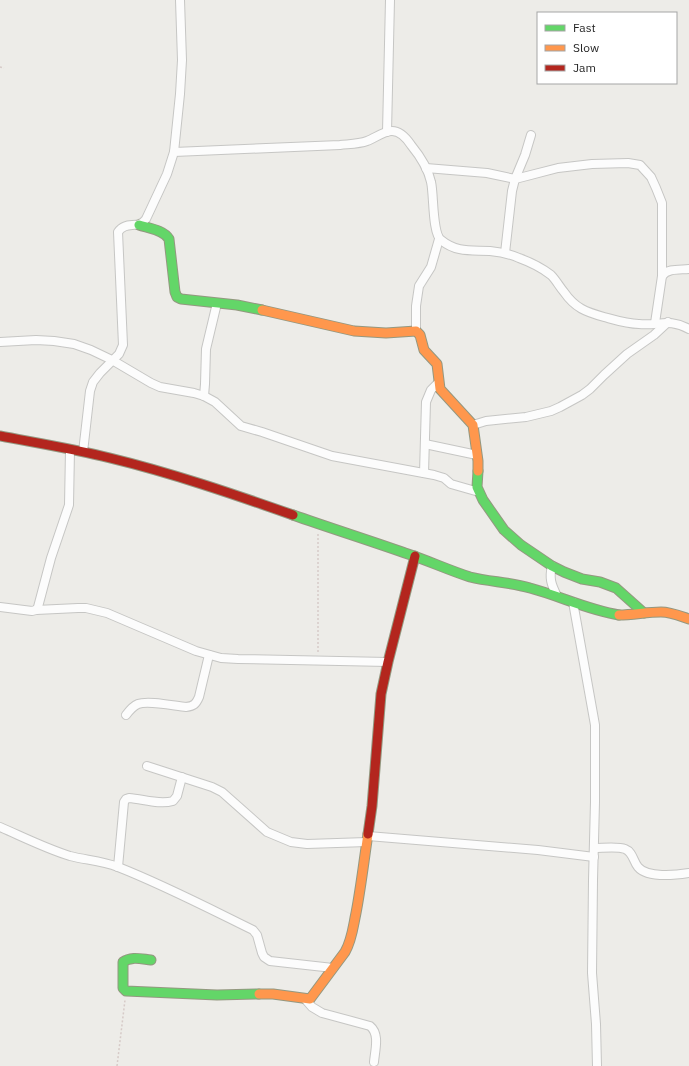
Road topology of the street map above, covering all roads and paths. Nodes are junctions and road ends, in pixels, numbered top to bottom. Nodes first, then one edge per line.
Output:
1 (180, 0) edge
2 (390, 0) edge
3 (0, 67) edge
4 (4, 68) dead end
5 (387, 132) junction
6 (531, 135) dead end
7 (174, 152) junction
8 (426, 168) junction
9 (515, 179) junction
10 (138, 224) junction
11 (439, 239) junction
12 (505, 253) junction
13 (689, 269) edge
14 (662, 276) junction
15 (218, 302) junction
16 (668, 322) junction
17 (655, 323) junction
18 (689, 329) edge
19 (416, 331) junction
20 (0, 342) edge
21 (112, 360) junction
22 (438, 383) junction
23 (204, 396) junction
24 (473, 425) junction
25 (0, 436) edge
26 (425, 444) junction
27 (70, 450) junction
28 (83, 452) junction
29 (477, 455) junction
30 (424, 473) junction
31 (479, 492) junction
32 (318, 524) junction
33 (415, 556) junction
34 (552, 566) junction
35 (557, 596) junction
36 (573, 602) junction
37 (0, 607) edge
38 (36, 610) junction
39 (644, 614) junction
40 (689, 619) edge
41 (209, 655) junction
42 (318, 660) junction
43 (388, 662) junction
44 (126, 715) dead end
45 (147, 766) dead end
46 (182, 777) junction
47 (0, 827) edge
48 (367, 839) junction
49 (594, 848) junction
50 (594, 857) junction
51 (118, 867) junction
52 (689, 873) edge
53 (151, 960) dead end
54 (333, 968) junction
55 (126, 991) junction
56 (305, 999) junction
57 (374, 1062) dead end
58 (117, 1066) edge
59 (597, 1066) edge

1 - 7 street
2 - 5 street
3 - 4 path
5 - 7 street
5 - 8 street
6 - 9 street
7 - 10 street
8 - 9 street
8 - 11 street
9 - 12 street
9 - 14 street
10 - 15 street
10 - 21 street
11 - 12 street
11 - 19 street
12 - 17 street
13 - 14 street
14 - 17 street
15 - 19 street
15 - 23 street
16 - 17 street
16 - 18 street
16 - 24 street
19 - 22 street
20 - 21 street
21 - 23 street
21 - 28 street
22 - 24 street
22 - 26 street
23 - 30 street
24 - 29 street
25 - 27 street
26 - 29 street
26 - 30 street
27 - 28 street
27 - 38 street
28 - 32 street
29 - 31 street
30 - 31 street
31 - 34 street
32 - 33 street
32 - 42 path
33 - 35 street
33 - 43 street
34 - 35 street
34 - 39 street
35 - 36 street
36 - 39 street
36 - 49 street
37 - 38 street
38 - 41 street
39 - 40 street
41 - 42 street
41 - 44 street
42 - 43 street
43 - 48 street
45 - 46 street
46 - 48 street
46 - 51 street
47 - 51 street
48 - 50 street
48 - 54 street
49 - 50 street
49 - 52 street
50 - 59 street
51 - 54 street
53 - 55 street
54 - 56 street
55 - 56 street
55 - 58 path
56 - 57 street

